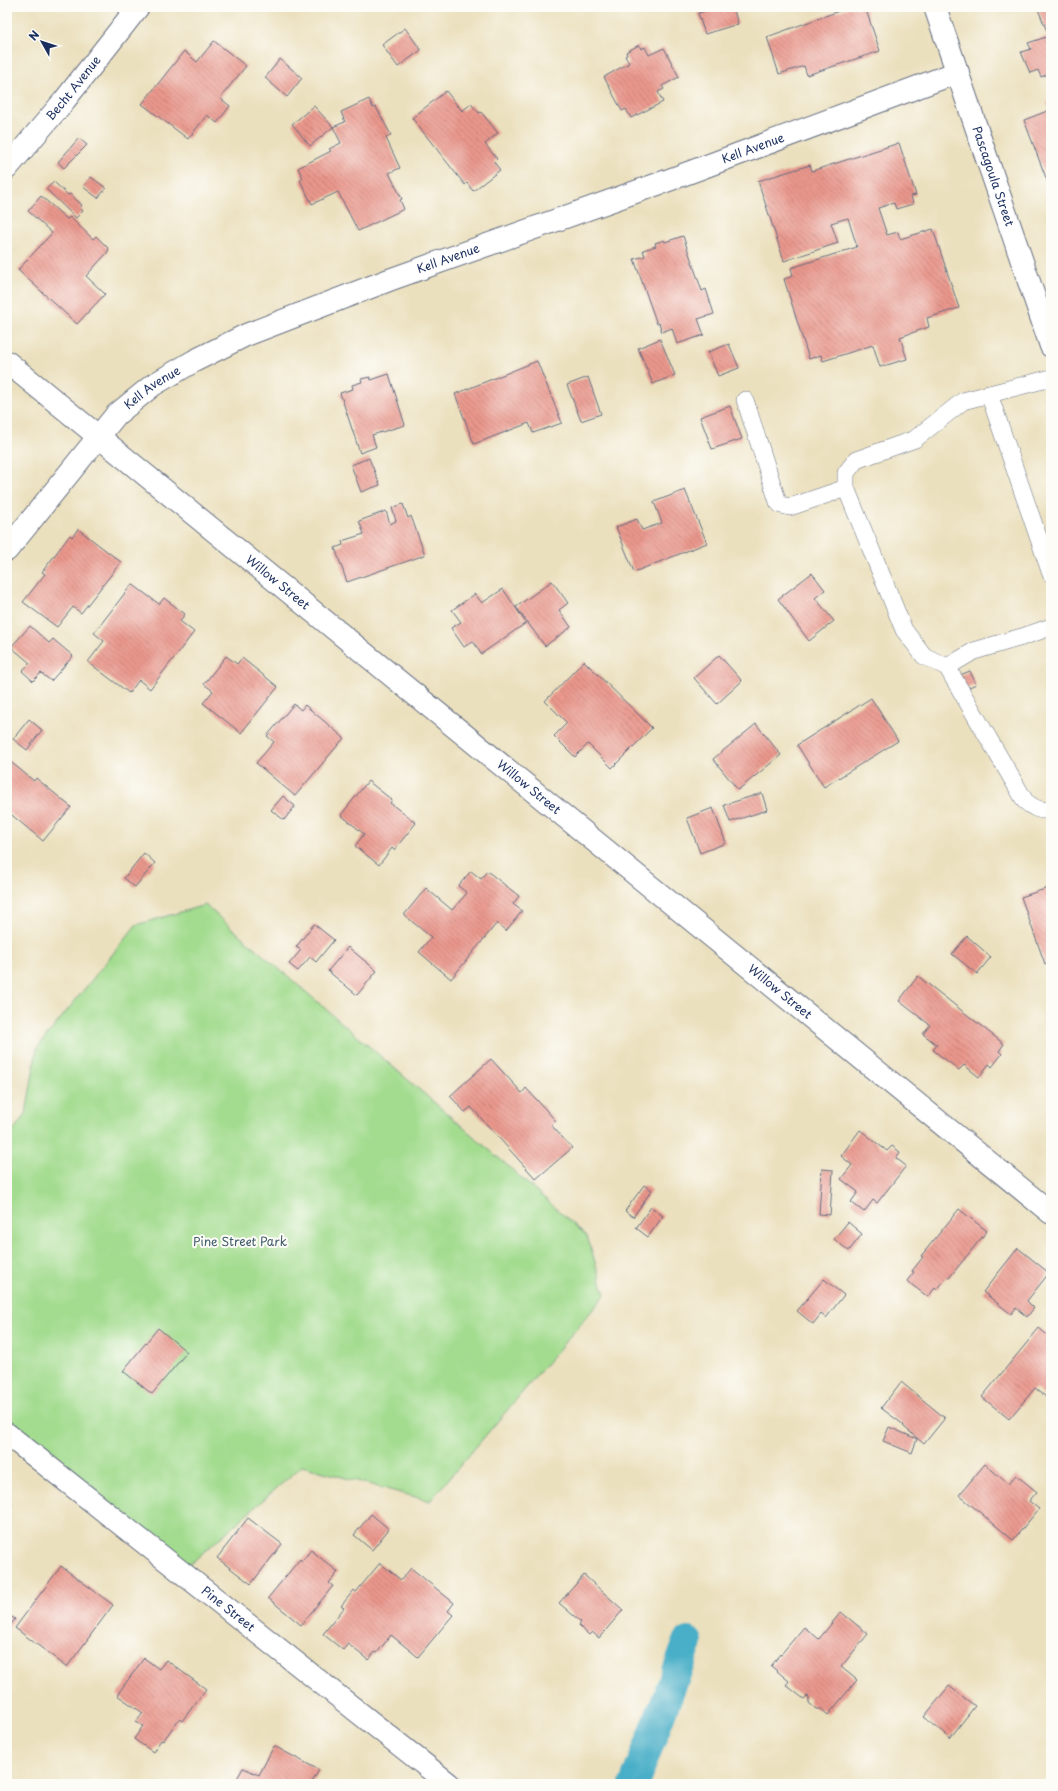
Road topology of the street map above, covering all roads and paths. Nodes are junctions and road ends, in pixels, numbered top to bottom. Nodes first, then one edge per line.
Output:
1 (138, 7) edge
2 (935, 7) edge
3 (958, 72) junction
4 (7, 168) edge
5 (1051, 346) edge
6 (7, 362) edge
7 (1051, 378) edge
8 (989, 394) junction
9 (745, 400) dead end
10 (99, 438) junction
11 (846, 488) junction
12 (7, 550) edge
13 (1051, 574) edge
14 (1051, 626) edge
15 (948, 667) junction
16 (1051, 809) edge
17 (1051, 1213) edge
18 (7, 1434) edge
19 (449, 1784) edge

1 - 4 street, Becht Avenue
2 - 3 street, Pascagoula Street
3 - 5 street, Pascagoula Street
3 - 10 street, Kell Avenue
6 - 10 street, Willow Street
7 - 8 lane
8 - 11 lane
8 - 13 lane
9 - 11 lane
10 - 12 street, Kell Avenue
10 - 17 street, Willow Street
11 - 15 lane
14 - 15 lane
15 - 16 lane
18 - 19 street, Pine Street

